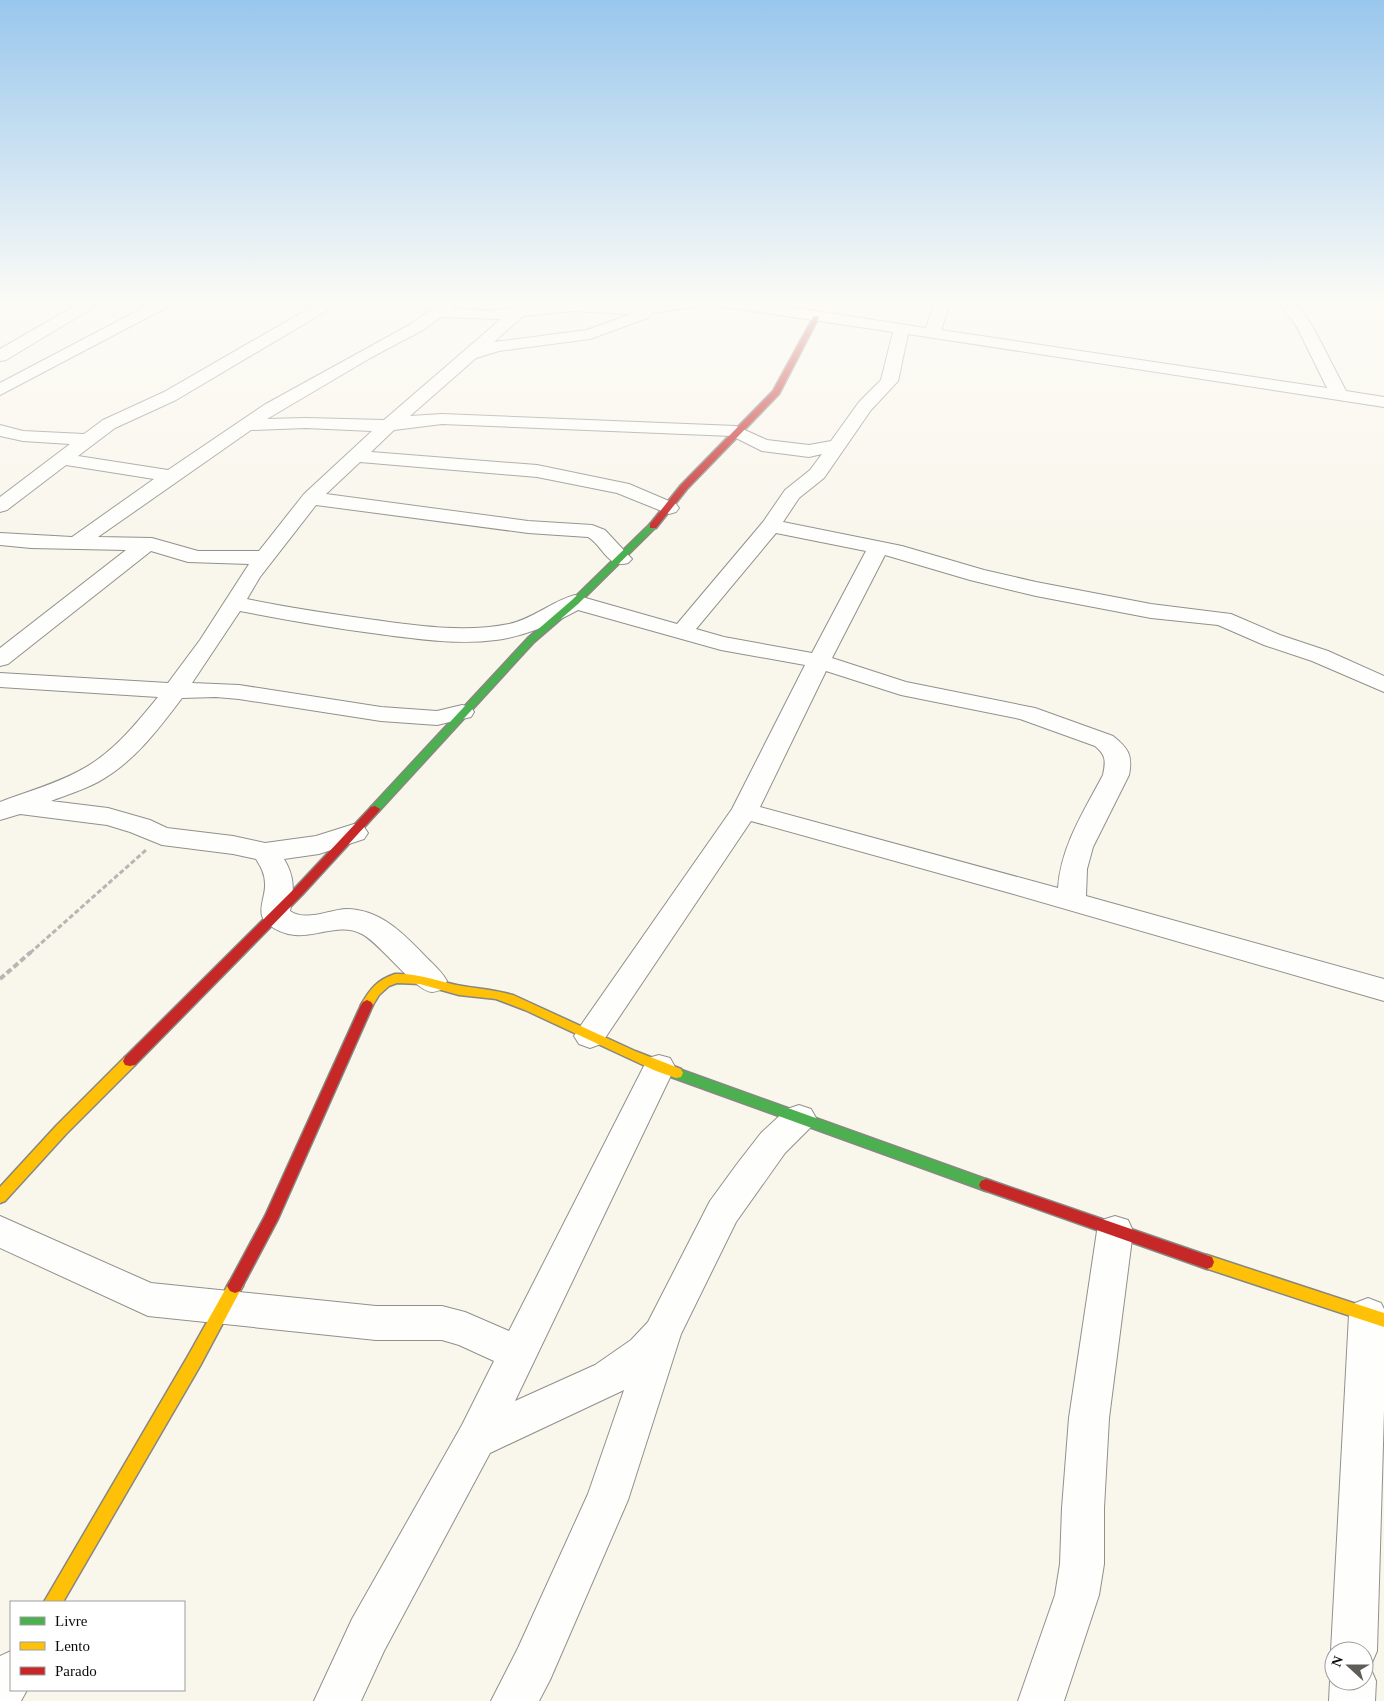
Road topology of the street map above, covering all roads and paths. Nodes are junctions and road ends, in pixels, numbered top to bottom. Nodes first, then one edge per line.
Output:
1 (18, 380) edge
2 (197, 380) edge
3 (321, 380) edge
4 (441, 380) edge
5 (782, 380) edge
6 (889, 380) edge
7 (1241, 380) edge
8 (1332, 380) edge
9 (0, 390) edge
10 (1339, 395) junction
11 (1384, 402) edge
12 (246, 426) junction
13 (388, 426) junction
14 (0, 430) edge
15 (736, 431) junction
16 (86, 440) junction
17 (838, 444) junction
18 (356, 456) junction
19 (61, 459) junction
20 (171, 476) junction
21 (311, 498) junction
22 (0, 506) edge
23 (669, 508) junction
24 (771, 526) junction
25 (0, 539) edge
26 (78, 542) junction
27 (147, 544) junction
28 (878, 547) junction
29 (266, 557) junction
30 (621, 559) junction
31 (575, 602) junction
32 (234, 603) junction
33 (681, 633) junction
34 (0, 659) edge
35 (819, 661) junction
36 (0, 680) edge
37 (1384, 686) edge
38 (175, 692) junction
39 (449, 720) junction
40 (9, 809) edge
41 (745, 811) junction
42 (354, 833) junction
43 (162, 836) junction
44 (265, 852) junction
45 (1071, 901) junction
46 (275, 916) junction
47 (0, 979) edge
48 (432, 981) junction
49 (1384, 990) edge
50 (590, 1036) junction
51 (659, 1067) junction
52 (799, 1118) junction
53 (0, 1197) edge
54 (0, 1231) edge
55 (1115, 1231) junction
56 (223, 1307) junction
57 (1376, 1318) edge
58 (664, 1332) junction
59 (517, 1353) junction
60 (476, 1439) junction
61 (54, 1601) edge
62 (1355, 1641) edge
63 (10, 1676) edge
64 (0, 1694) edge
65 (337, 1701) edge
66 (514, 1701) edge
67 (1041, 1701) edge

1 - 9 street
2 - 16 street
3 - 12 street
4 - 13 street
5 - 15 street
6 - 17 street
7 - 10 street
8 - 10 street
10 - 11 street
12 - 13 street
12 - 20 street
13 - 15 street
13 - 18 street
14 - 16 street
15 - 17 street
15 - 23 street
16 - 19 street
17 - 24 street
18 - 21 street
18 - 23 street
19 - 20 street
19 - 22 street
20 - 26 street
21 - 29 street
21 - 30 street
23 - 30 street
24 - 28 street
24 - 33 street
25 - 26 street
26 - 27 street
27 - 29 street
27 - 34 street
28 - 35 street
28 - 37 street
29 - 32 street
30 - 31 street
31 - 32 street
31 - 33 street
31 - 39 street
32 - 38 street
33 - 35 street
35 - 41 street
35 - 45 street
36 - 38 street
38 - 39 street
38 - 40 street
39 - 42 street
40 - 43 street
41 - 45 street
41 - 50 street
42 - 44 street
42 - 46 street
43 - 44 street
43 - 47 path
44 - 46 street
45 - 49 street
46 - 48 street
46 - 53 street
48 - 50 street
48 - 56 street
50 - 51 street
51 - 52 street
51 - 59 street
52 - 55 street
52 - 58 street
54 - 56 street
55 - 57 street
55 - 67 street
56 - 59 street
56 - 61 street
57 - 62 street
58 - 60 street
58 - 66 street
59 - 60 street
60 - 65 street
63 - 64 street

